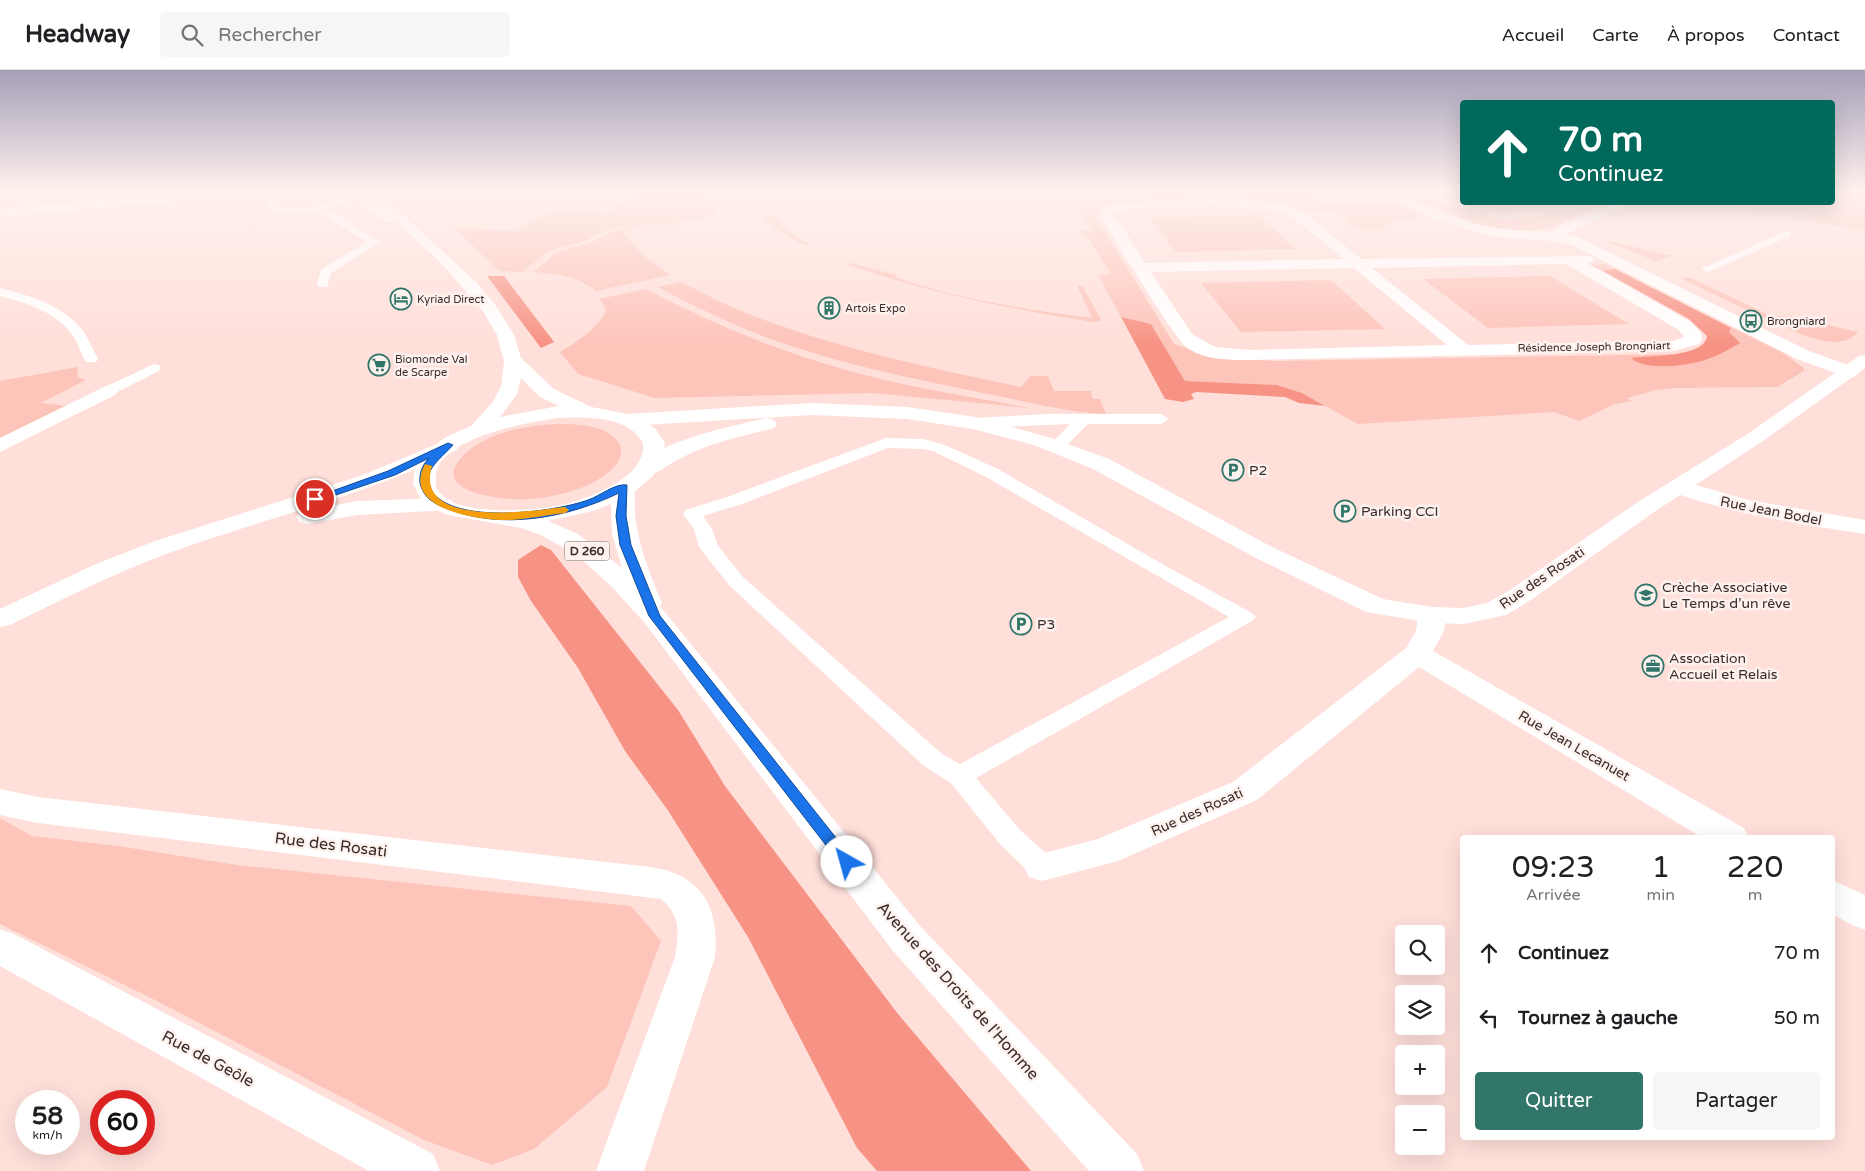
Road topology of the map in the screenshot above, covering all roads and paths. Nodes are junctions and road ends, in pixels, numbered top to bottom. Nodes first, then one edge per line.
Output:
1 (374, 242) edge
2 (429, 242) edge
3 (1123, 242) edge
4 (1331, 242) edge
5 (1578, 242) edge
6 (1767, 242) edge
7 (1612, 259) junction
8 (1570, 260) junction
9 (1357, 264) junction
10 (1139, 268) junction
11 (1707, 269) dead end
12 (323, 284) dead end
13 (0, 292) edge
14 (1463, 350) junction
15 (91, 359) dead end
16 (514, 361) junction
17 (1857, 366) edge
18 (154, 368) dead end
19 (108, 391) joint
20 (863, 411) junction
21 (592, 413) junction
22 (1161, 419) dead end
23 (627, 420) junction
24 (1083, 420) junction
25 (975, 423) junction
26 (479, 430) junction
27 (448, 445) junction
28 (0, 446) edge
29 (1057, 446) junction
30 (645, 470) junction
31 (624, 487) junction
32 (1679, 487) junction
33 (443, 505) junction
34 (501, 517) junction
35 (1865, 527) edge
36 (654, 616) junction
37 (1432, 616) junction
38 (0, 619) edge
39 (0, 637) edge
40 (1417, 654) junction
41 (960, 776) junction
42 (0, 802) edge
43 (1727, 835) edge
44 (1042, 867) joint
45 (1835, 897) edge
46 (1865, 914) edge
47 (0, 946) edge
48 (416, 1171) edge
49 (620, 1171) edge
50 (1120, 1171) edge

1 - 12 lane
2 - 16 street
3 - 10 street, Résidence Joseph Brongniart
4 - 9 street, Résidence Joseph Brongniart
5 - 7 street
6 - 11 lane
7 - 8 street
7 - 17 street
8 - 9 street
8 - 14 street, Résidence Joseph Brongniart
9 - 10 street
9 - 14 street, Résidence Joseph Brongniart
10 - 14 street, Résidence Joseph Brongniart
13 - 15 lane
16 - 21 street
16 - 26 street
17 - 32 street, Rue des Rosati
18 - 19 lane
19 - 28 street
20 - 23 street
20 - 25 street
20 - 30 street
21 - 23 street
21 - 26 street
22 - 24 lane
23 - 30 street
24 - 25 lane
24 - 29 lane
25 - 29 street
26 - 27 street
27 - 33 street
27 - 38 street
29 - 37 street
30 - 31 street
31 - 34 street
31 - 36 street, D 260
32 - 35 street, Rue Jean Bodel
32 - 37 street, Rue des Rosati
33 - 34 street
33 - 39 street
34 - 36 street, D 260
36 - 50 street, Avenue des Droits de l'Homme / D 260
37 - 40 street, Rue des Rosati
40 - 43 street, Rue Jean Lecanuet
40 - 44 street, Rue des Rosati
41 - 41 lane
41 - 44 lane
42 - 49 street, Rue des Rosati
45 - 46 street
47 - 48 street, Rue de Geôle

